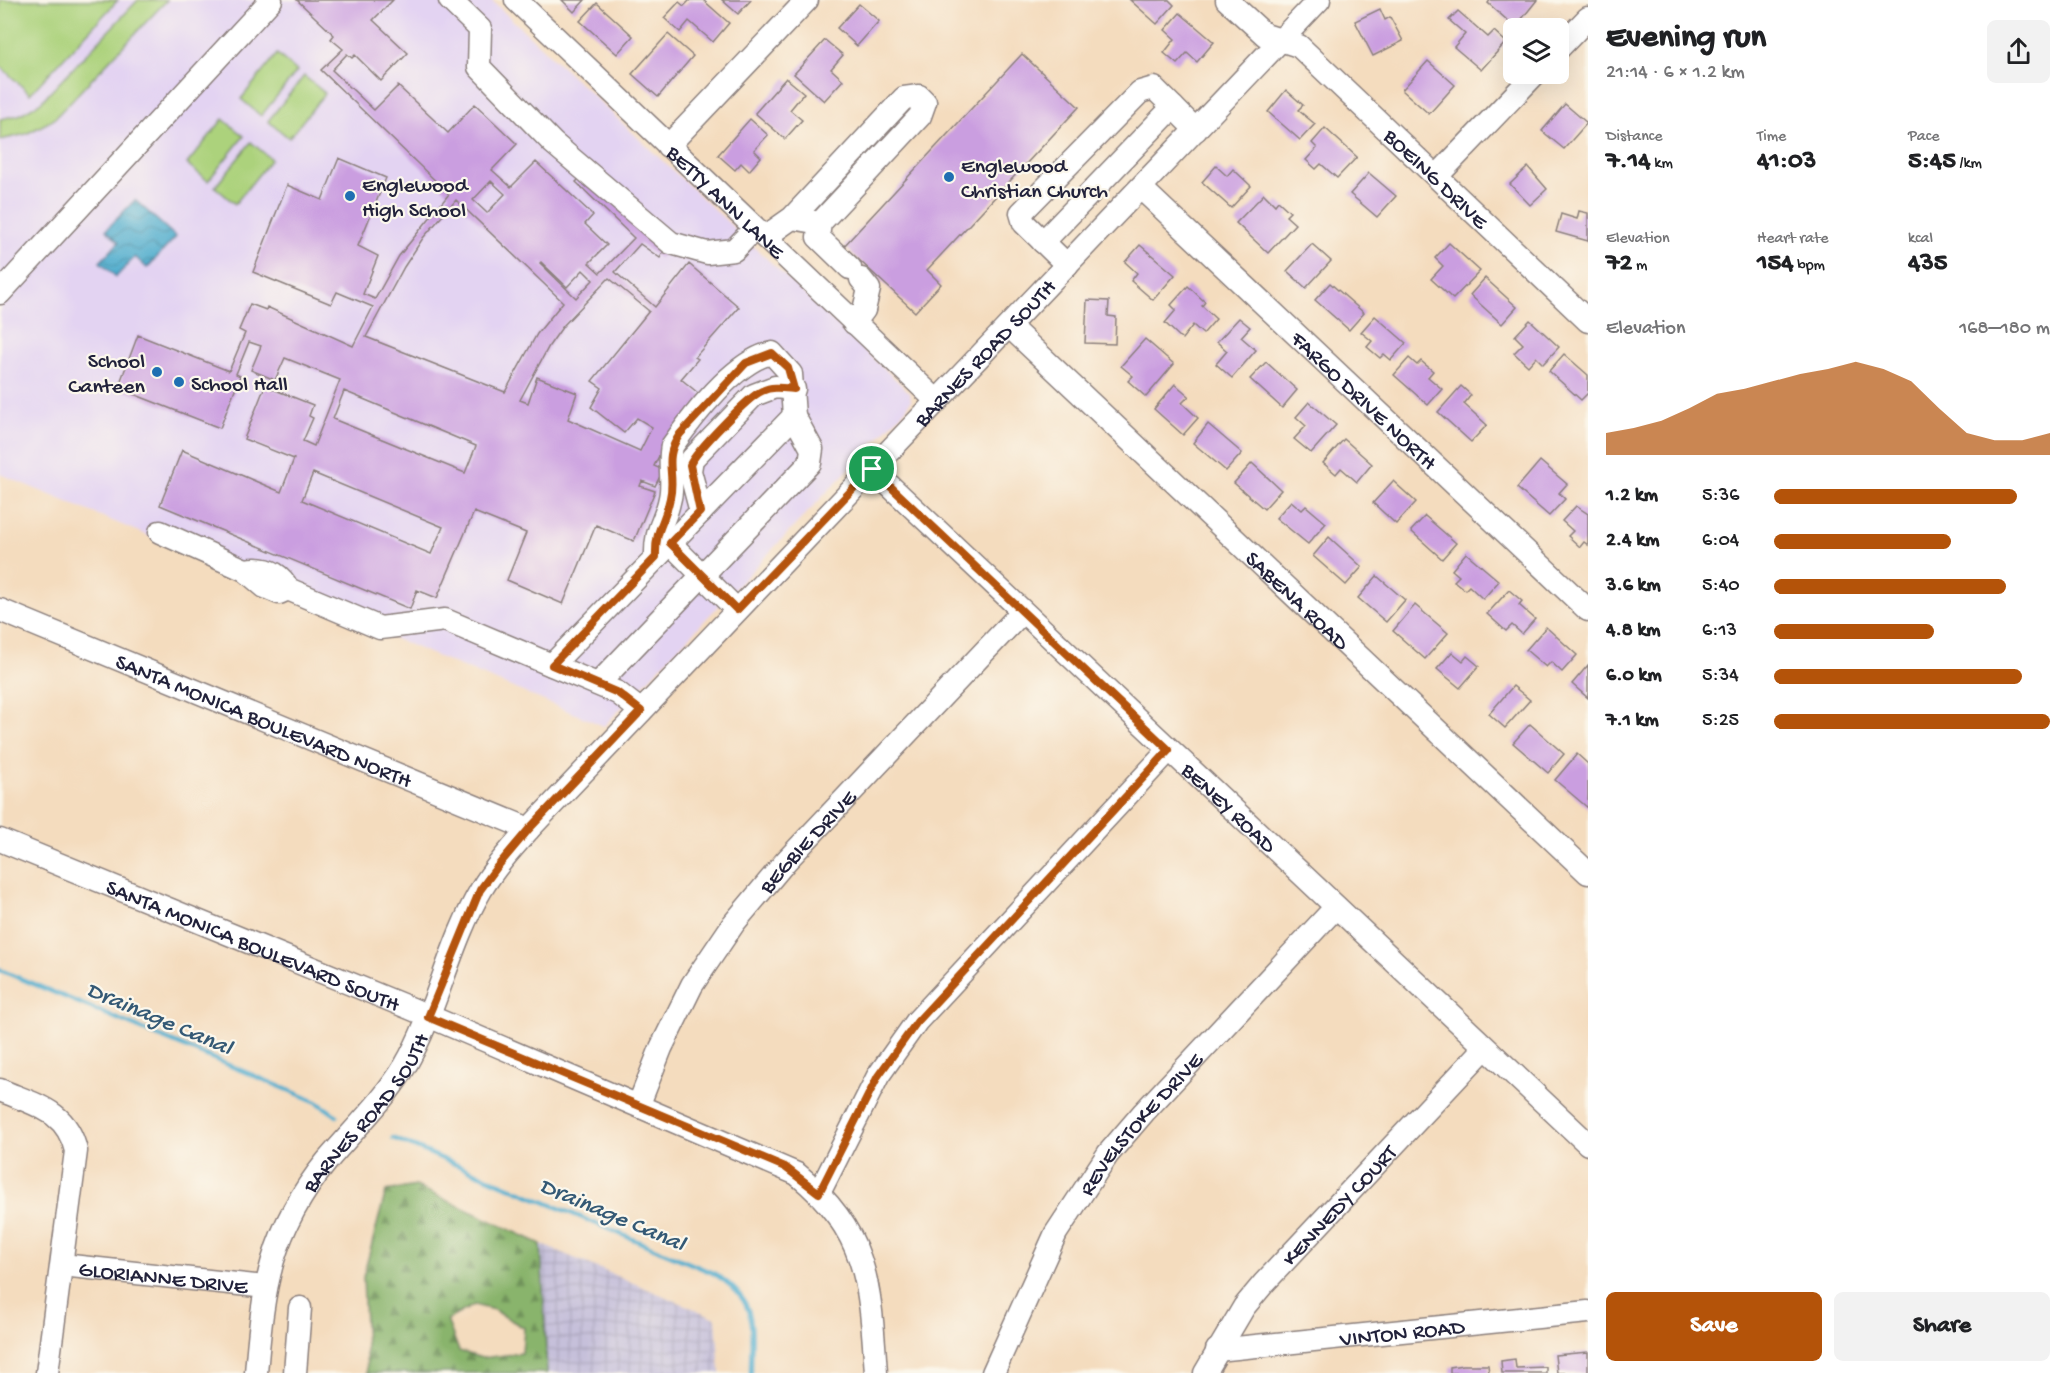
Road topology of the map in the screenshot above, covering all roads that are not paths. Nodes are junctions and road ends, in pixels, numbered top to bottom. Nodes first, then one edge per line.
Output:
1 (271, 0) edge
2 (516, 0) edge
3 (807, 0) edge
4 (1227, 0) edge
5 (1319, 0) edge
6 (460, 3) edge
7 (1588, 18) edge
8 (1569, 38) edge
9 (1280, 41) junction
10 (1525, 84) edge
11 (1173, 107) junction
12 (1196, 130) junction
13 (668, 146) junction
14 (1437, 176) junction
15 (1141, 188) junction
16 (792, 218) junction
17 (819, 223) junction
18 (760, 232) junction
19 (1043, 242) junction
20 (1067, 266) junction
21 (0, 293) edge
22 (1587, 317) edge
23 (854, 323) junction
24 (1009, 326) junction
25 (794, 389) junction
26 (937, 401) junction
27 (794, 416) junction
28 (872, 469) junction
29 (700, 512) junction
30 (160, 532) dead end
31 (663, 550) junction
32 (702, 576) junction
33 (0, 610) edge
34 (737, 610) junction
35 (1588, 610) edge
36 (1022, 612) junction
37 (552, 665) junction
38 (598, 684) junction
39 (641, 711) junction
40 (1169, 750) junction
41 (529, 829) junction
42 (0, 840) edge
43 (1588, 873) edge
44 (1336, 907) junction
45 (428, 1017) junction
46 (1485, 1048) junction
47 (0, 1090) edge
48 (639, 1104) junction
49 (1588, 1144) edge
50 (819, 1193) junction
51 (62, 1265) junction
52 (265, 1287) junction
53 (300, 1308) dead end
54 (1588, 1312) edge
55 (259, 1337) junction
56 (297, 1341) junction
57 (1217, 1350) junction
58 (47, 1373) edge
59 (256, 1373) edge
60 (295, 1373) edge
61 (876, 1373) edge
62 (993, 1373) edge
63 (1205, 1373) edge

1 - 21 street
2 - 13 street, BETTY ANN LANE
3 - 13 street
4 - 9 street, BOEING DRIVE
5 - 9 street, BARNES ROAD SOUTH
6 - 18 street
7 - 8 street
9 - 12 street, BARNES ROAD SOUTH
9 - 14 street, BOEING DRIVE
10 - 14 street
11 - 12 street
11 - 19 street
11 - 19 street
12 - 15 street, BARNES ROAD SOUTH
13 - 18 street, BETTY ANN LANE
14 - 22 street, BOEING DRIVE
15 - 20 street, BARNES ROAD SOUTH
15 - 35 street, FARGO DRIVE NORTH
16 - 17 street
16 - 17 street
16 - 18 street
17 - 23 street
18 - 23 street, BETTY ANN LANE
19 - 20 street
20 - 24 street, BARNES ROAD SOUTH
23 - 26 street, BETTY ANN LANE
24 - 26 street, BARNES ROAD SOUTH
24 - 43 street, SABENA ROAD
25 - 27 street
25 - 29 street
25 - 31 street
26 - 28 street, BARNES ROAD SOUTH
27 - 29 street
27 - 32 street
28 - 34 street, BARNES ROAD SOUTH
28 - 36 street, BENEY ROAD
29 - 31 street
30 - 37 street
31 - 32 street
31 - 37 street
32 - 34 street
32 - 38 street
33 - 41 street, SANTA MONICA BOULEVARD NORTH
34 - 39 street, BARNES ROAD SOUTH
36 - 40 street, BENEY ROAD
36 - 48 street, BEGBIE DRIVE
37 - 38 street
38 - 39 street
39 - 41 street, BARNES ROAD SOUTH
40 - 44 street, BENEY ROAD
40 - 50 street
41 - 45 street, BARNES ROAD SOUTH
42 - 45 street, SANTA MONICA BOULEVARD SOUTH
44 - 46 street, BENEY ROAD
44 - 62 street, REVELSTOKE DRIVE
45 - 48 street, SANTA MONICA BOULEVARD SOUTH
45 - 52 street, BARNES ROAD SOUTH
46 - 49 street, BENEY ROAD
46 - 57 street, KENNEDY COURT
47 - 51 street
48 - 50 street, SANTA MONICA BOULEVARD SOUTH
50 - 61 street, SANTA MONICA BOULEVARD SOUTH
51 - 52 street, GLORIANNE DRIVE
51 - 58 street
52 - 55 street, BARNES ROAD SOUTH
53 - 56 street
54 - 57 street, VINTON ROAD
55 - 56 street
55 - 59 street, BARNES ROAD SOUTH
56 - 60 street
57 - 63 street, KENNEDY COURT

